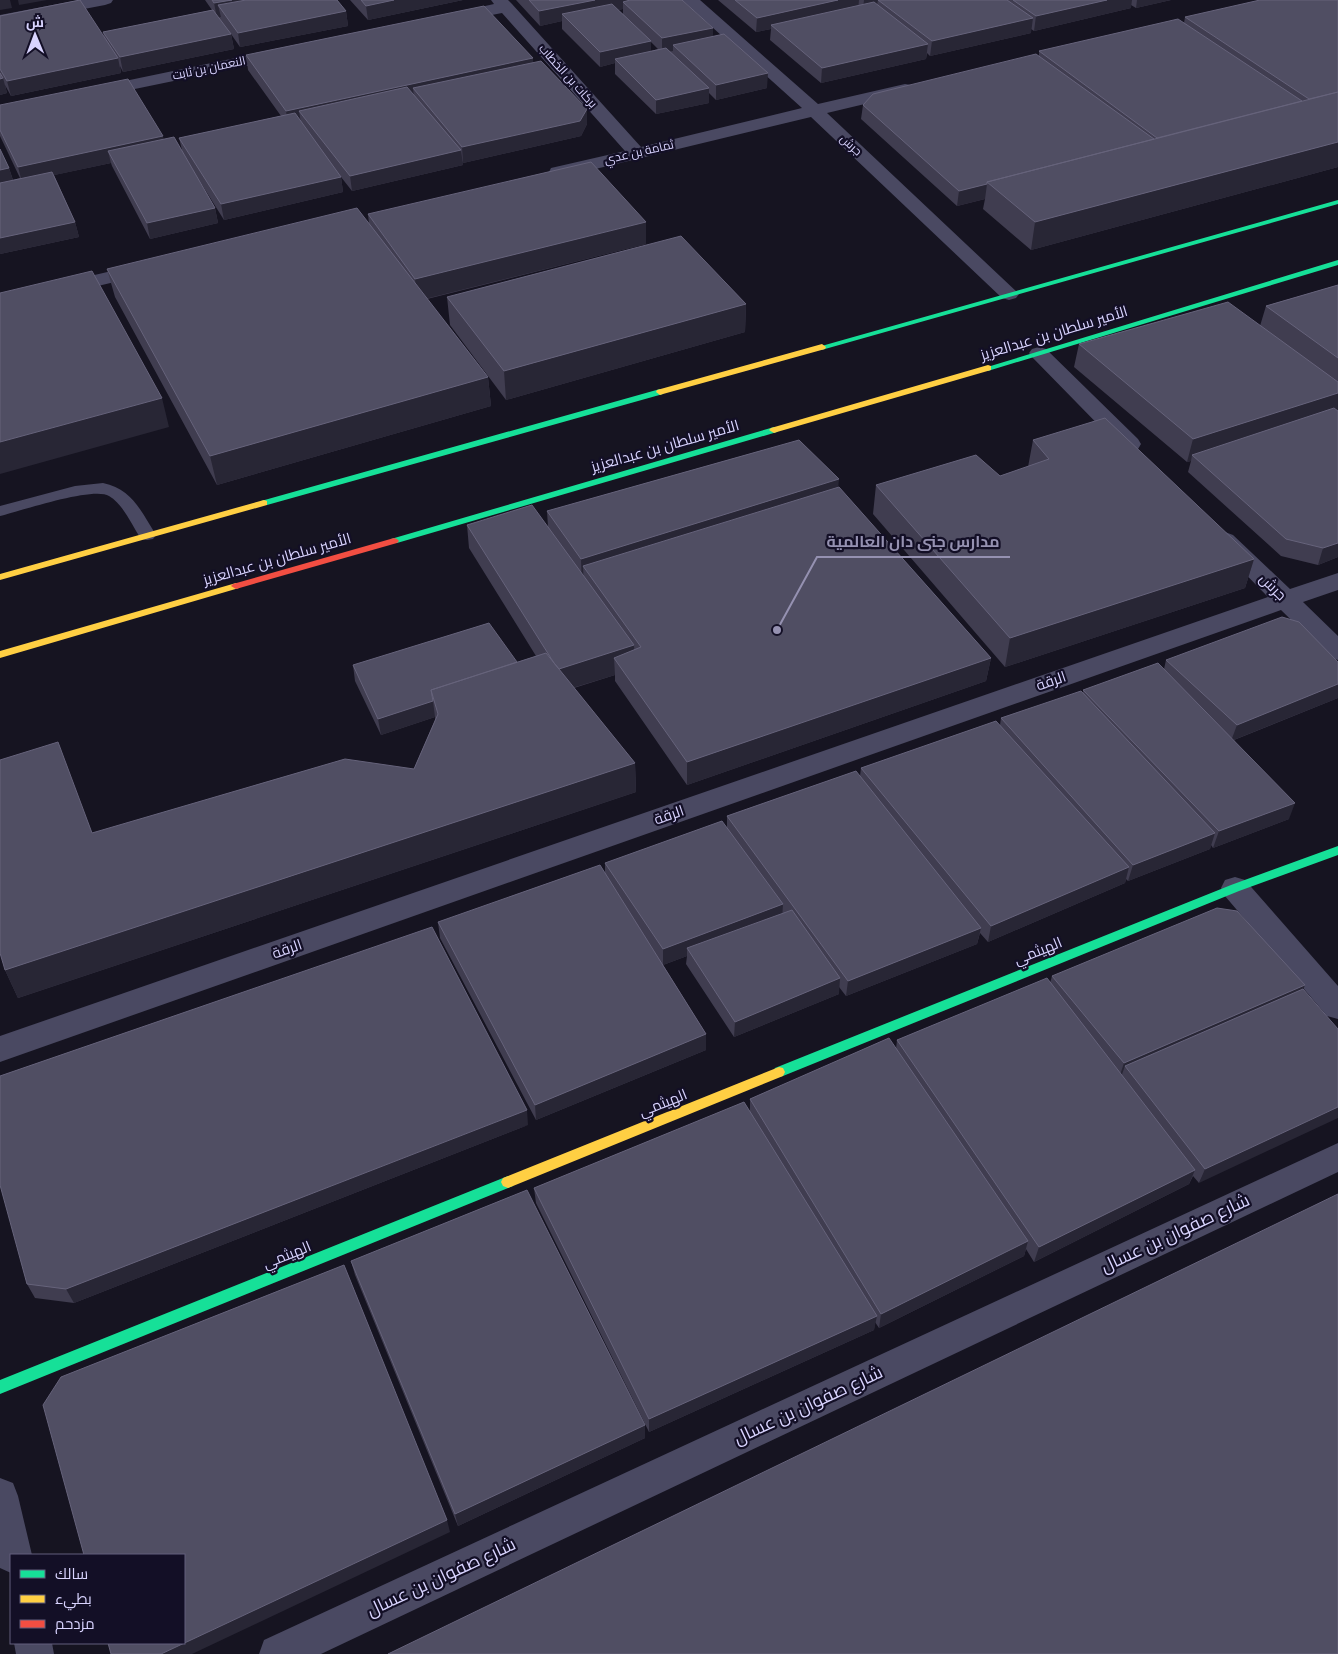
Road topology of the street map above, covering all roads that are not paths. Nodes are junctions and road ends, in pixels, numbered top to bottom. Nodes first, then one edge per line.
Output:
1 (104, 0) edge
2 (690, 0) edge
3 (502, 4) edge
4 (0, 20) edge
5 (438, 21) edge
6 (302, 49) edge
7 (921, 85) edge
8 (78, 96) edge
9 (815, 110) junction
10 (637, 153) junction
11 (541, 176) edge
12 (1338, 202) edge
13 (1338, 262) edge
14 (164, 265) edge
15 (1009, 294) junction
16 (0, 303) edge
17 (1039, 354) junction
18 (1144, 459) edge
19 (0, 511) edge
20 (1208, 522) edge
21 (148, 535) junction
22 (0, 577) edge
23 (1338, 581) edge
24 (1285, 600) junction
25 (1338, 651) edge
26 (0, 655) edge
27 (1338, 850) edge
28 (1235, 888) junction
29 (1338, 1007) edge
30 (0, 1049) edge
31 (1338, 1157) edge
32 (0, 1387) edge
33 (0, 1496) edge
34 (13, 1554) edge
35 (278, 1654) edge

1 - 4 street
2 - 9 street, جرش
3 - 5 street
3 - 10 street, بركات بن الخطاب
6 - 8 street, النعمان بن ثابت
7 - 9 street, ثمامة بن عدي
9 - 10 street, ثمامة بن عدي
9 - 15 street, جرش
10 - 11 street, ثمامة بن عدي
12 - 15 street
13 - 17 street, الأمير سلطان بن عبدالعزيز
14 - 16 street
15 - 21 street
17 - 18 street
17 - 26 street, الأمير سلطان بن عبدالعزيز
19 - 21 lane
20 - 24 street, جرش
21 - 22 street
23 - 24 street, الرقة
24 - 25 street, جرش
24 - 30 street, الرقة
27 - 28 street, الهيثمي
28 - 29 street
28 - 32 street, الهيثمي
31 - 35 street, شارع صفوان بن عسال
33 - 34 street

